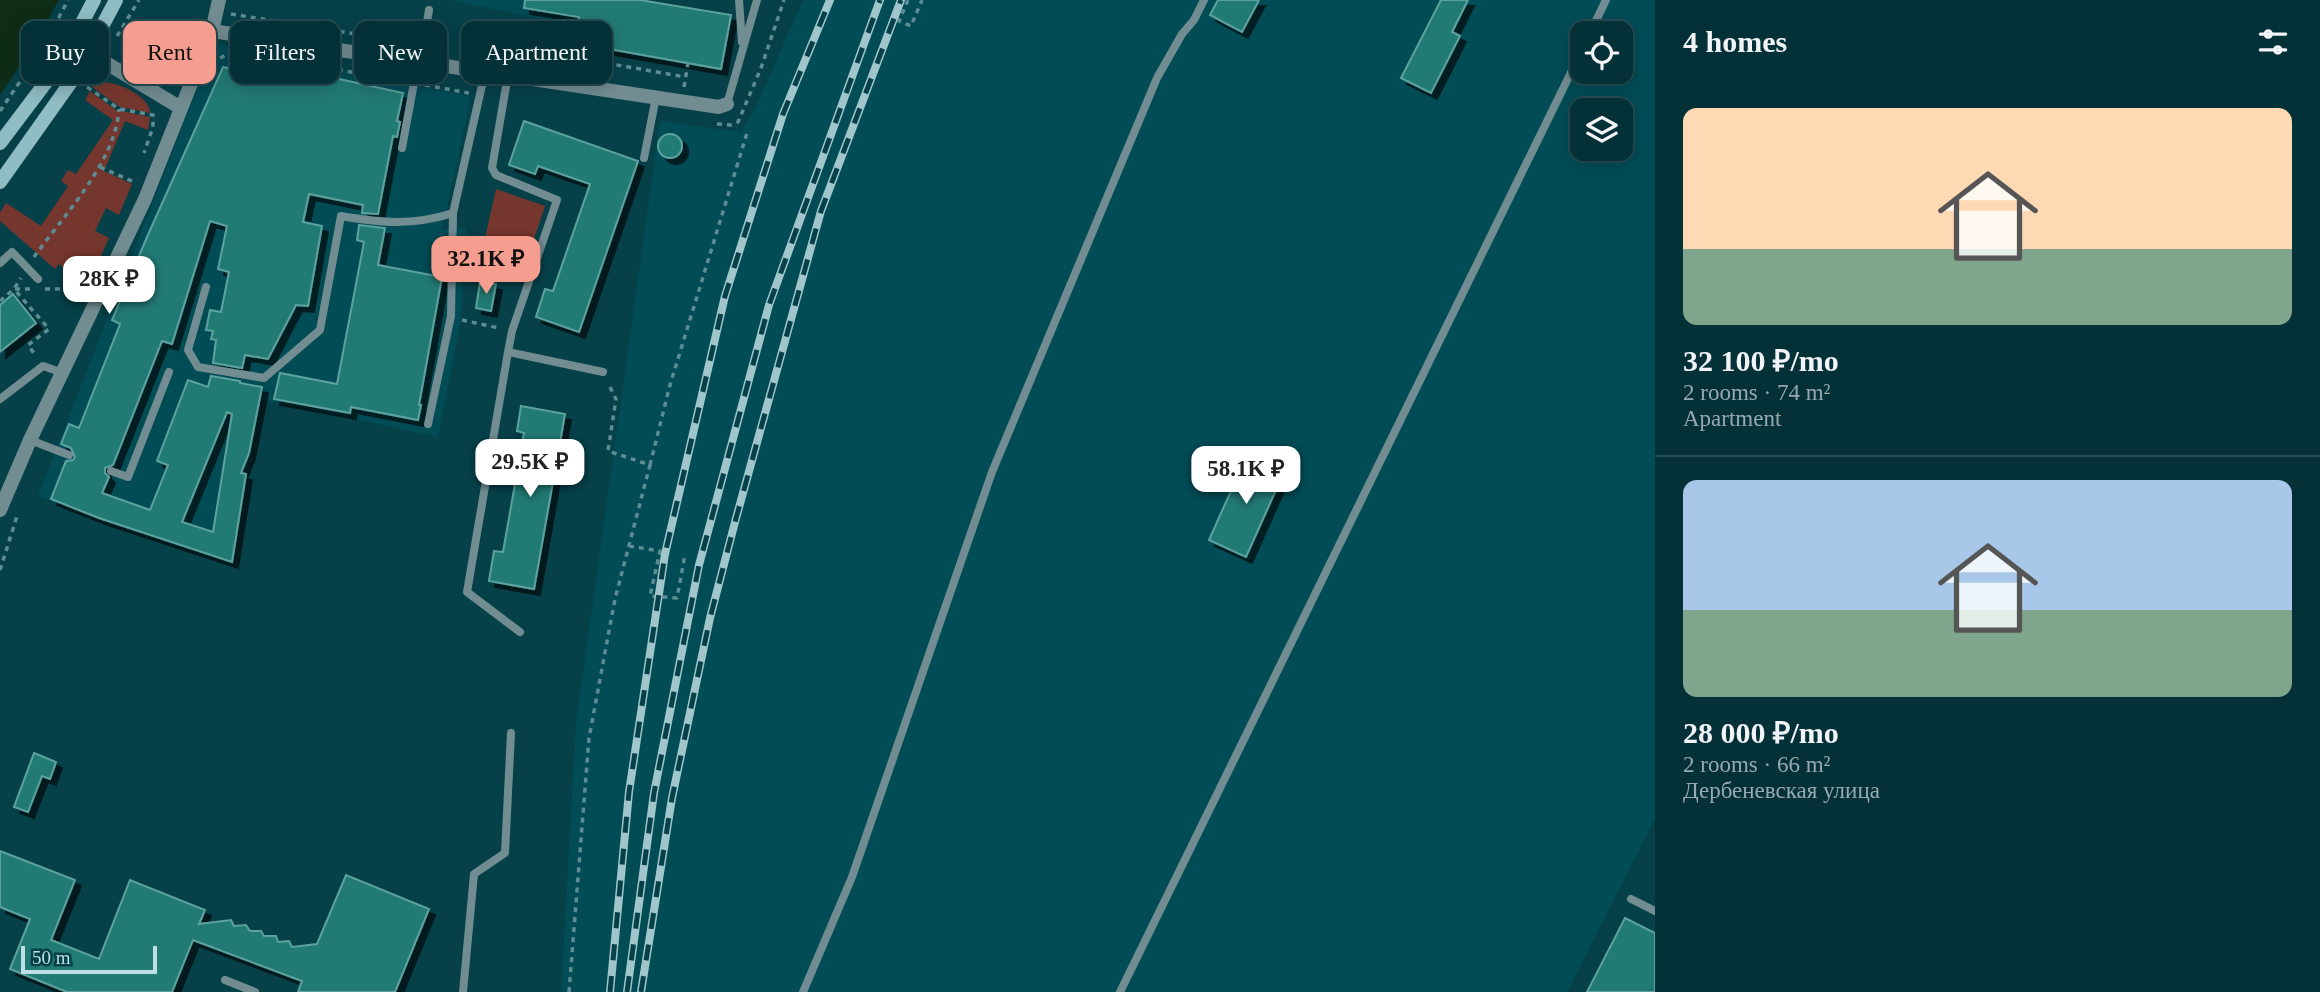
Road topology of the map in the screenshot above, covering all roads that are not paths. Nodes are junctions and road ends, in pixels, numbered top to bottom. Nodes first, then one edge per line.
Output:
1 (94, 0) edge
2 (117, 0) edge
3 (219, 0) edge
4 (739, 0) edge
5 (757, 0) edge
6 (1204, 0) edge
7 (1606, 0) edge
8 (429, 10) dead end
9 (84, 21) edge
10 (106, 21) edge
11 (214, 21) edge
12 (427, 21) edge
13 (1596, 21) edge
14 (742, 50) junction
15 (109, 65) edge
16 (1570, 74) edge
17 (43, 84) edge
18 (70, 84) edge
19 (191, 84) edge
20 (414, 84) edge
21 (483, 84) edge
22 (506, 84) edge
23 (569, 84) edge
24 (656, 97) junction
25 (727, 104) joint
26 (181, 108) junction
27 (0, 143) edge
28 (402, 148) dead end
29 (644, 158) dead end
30 (0, 182) edge
31 (453, 213) junction
32 (0, 262) edge
33 (38, 279) dead end
34 (206, 287) dead end
35 (508, 352) junction
36 (169, 372) dead end
37 (603, 372) road end
38 (62, 373) junction
39 (0, 399) edge
40 (428, 424) dead end
41 (30, 440) junction
42 (69, 455) dead end
43 (111, 471) dead end
44 (0, 510) edge
45 (520, 632) dead end
46 (512, 733) dead end
47 (1631, 899) dead end
48 (1655, 911) edge
49 (225, 980) dead end
50 (255, 992) edge
51 (463, 992) edge
52 (803, 992) edge
53 (1120, 992) edge

1 - 9 main road
2 - 10 main road
3 - 11 street
4 - 14 lane
5 - 14 lane
6 - 52 lane
7 - 13 lane
8 - 12 lane
14 - 25 lane
15 - 26 street
16 - 53 lane
17 - 27 main road
18 - 30 main road
19 - 26 street
20 - 28 lane
21 - 31 lane
22 - 35 lane
23 - 24 street
24 - 25 street
24 - 29 lane
26 - 38 street
31 - 34 lane
31 - 40 lane
32 - 33 lane
35 - 37 lane
35 - 45 lane
36 - 43 lane
38 - 39 lane
38 - 41 street
41 - 42 lane
41 - 44 street
46 - 51 lane
47 - 48 lane
49 - 50 lane

